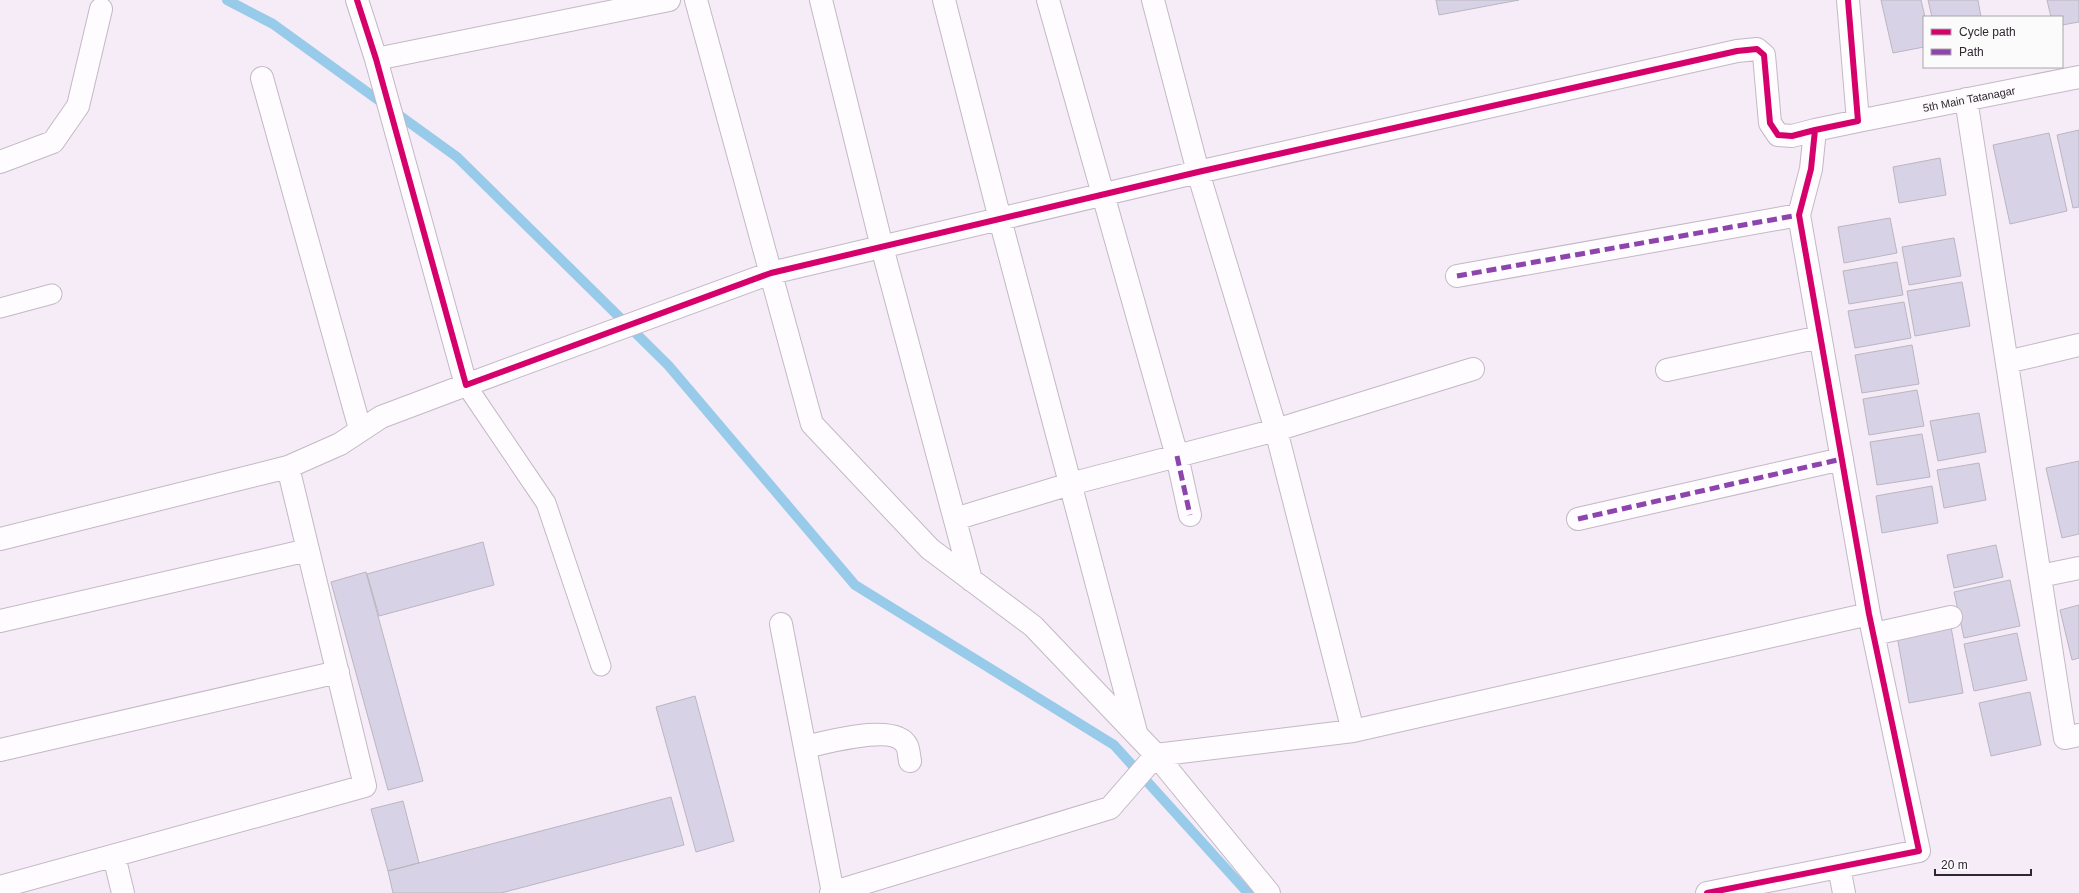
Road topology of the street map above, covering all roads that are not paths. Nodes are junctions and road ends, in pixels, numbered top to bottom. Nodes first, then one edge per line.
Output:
1 (357, 0) edge
2 (696, 0) edge
3 (821, 0) edge
4 (944, 0) edge
5 (1048, 0) edge
6 (1153, 0) edge
7 (1848, 0) edge
8 (661, 1) edge
9 (100, 9) dead end
10 (376, 59) junction
11 (2079, 77) edge
12 (262, 78) dead end
13 (1966, 99) junction
14 (1858, 120) junction
15 (1815, 130) junction
16 (0, 162) edge
17 (1198, 172) junction
18 (1104, 194) junction
19 (1799, 215) junction
20 (1000, 219) junction
21 (882, 247) junction
22 (771, 273) junction
23 (1457, 276) dead end
24 (52, 294) dead end
25 (0, 308) edge
26 (1820, 337) junction
27 (2079, 345) edge
28 (2007, 362) junction
29 (1473, 369) dead end
30 (1667, 370) dead end
31 (466, 385) junction
32 (360, 429) junction
33 (1276, 430) junction
34 (1177, 456) junction
35 (1842, 459) junction
36 (288, 467) junction
37 (1070, 484) junction
38 (1190, 515) dead end
39 (955, 519) junction
40 (1578, 519) dead end
41 (0, 539) edge
42 (308, 550) junction
43 (2079, 568) edge
44 (2040, 576) junction
45 (971, 580) junction
46 (1951, 617) dead end
47 (0, 621) edge
48 (781, 624) dead end
49 (1871, 624) junction
50 (601, 666) dead end
51 (338, 672) junction
52 (1353, 731) junction
53 (1137, 735) junction
54 (2079, 735) edge
55 (805, 747) junction
56 (0, 750) edge
57 (1153, 758) junction
58 (910, 761) dead end
59 (114, 856) junction
60 (1839, 866) junction
61 (0, 887) edge
62 (123, 893) edge
63 (832, 893) edge
64 (1269, 893) edge
65 (1707, 893) edge
66 (1844, 893) edge

1 - 10 street
2 - 22 street
3 - 21 street
4 - 20 street
5 - 18 street
6 - 17 street
7 - 14 street
8 - 10 street
9 - 16 street
10 - 31 street
11 - 13 street, 5th Main Tatanagar
12 - 32 street
13 - 14 street, 5th Main Tatanagar
13 - 28 street
14 - 15 street, 5th Main Tatanagar
15 - 17 street, 5th Main Tatanagar
15 - 19 street
17 - 18 street
17 - 33 street
18 - 20 street
18 - 34 street
19 - 23 street
19 - 26 street
20 - 21 street
20 - 37 street
21 - 22 street
21 - 39 street
22 - 31 street
22 - 45 street
24 - 25 lane
26 - 30 street
26 - 35 street
27 - 28 street
28 - 44 street
29 - 33 street
31 - 32 street
31 - 50 lane
32 - 36 street
33 - 34 street
33 - 52 street
34 - 37 street
34 - 38 street
35 - 40 street
35 - 49 street
36 - 41 street
36 - 42 street
37 - 39 street
37 - 53 street
39 - 45 street
42 - 47 street
42 - 51 street
43 - 44 street
44 - 54 street
45 - 53 street
46 - 49 street
48 - 55 street
49 - 52 street
49 - 60 street
51 - 56 street
51 - 59 street
52 - 57 street
53 - 57 street
55 - 58 street
55 - 63 street
57 - 63 street
57 - 64 street
59 - 61 street
59 - 62 street
60 - 65 street
60 - 66 street

